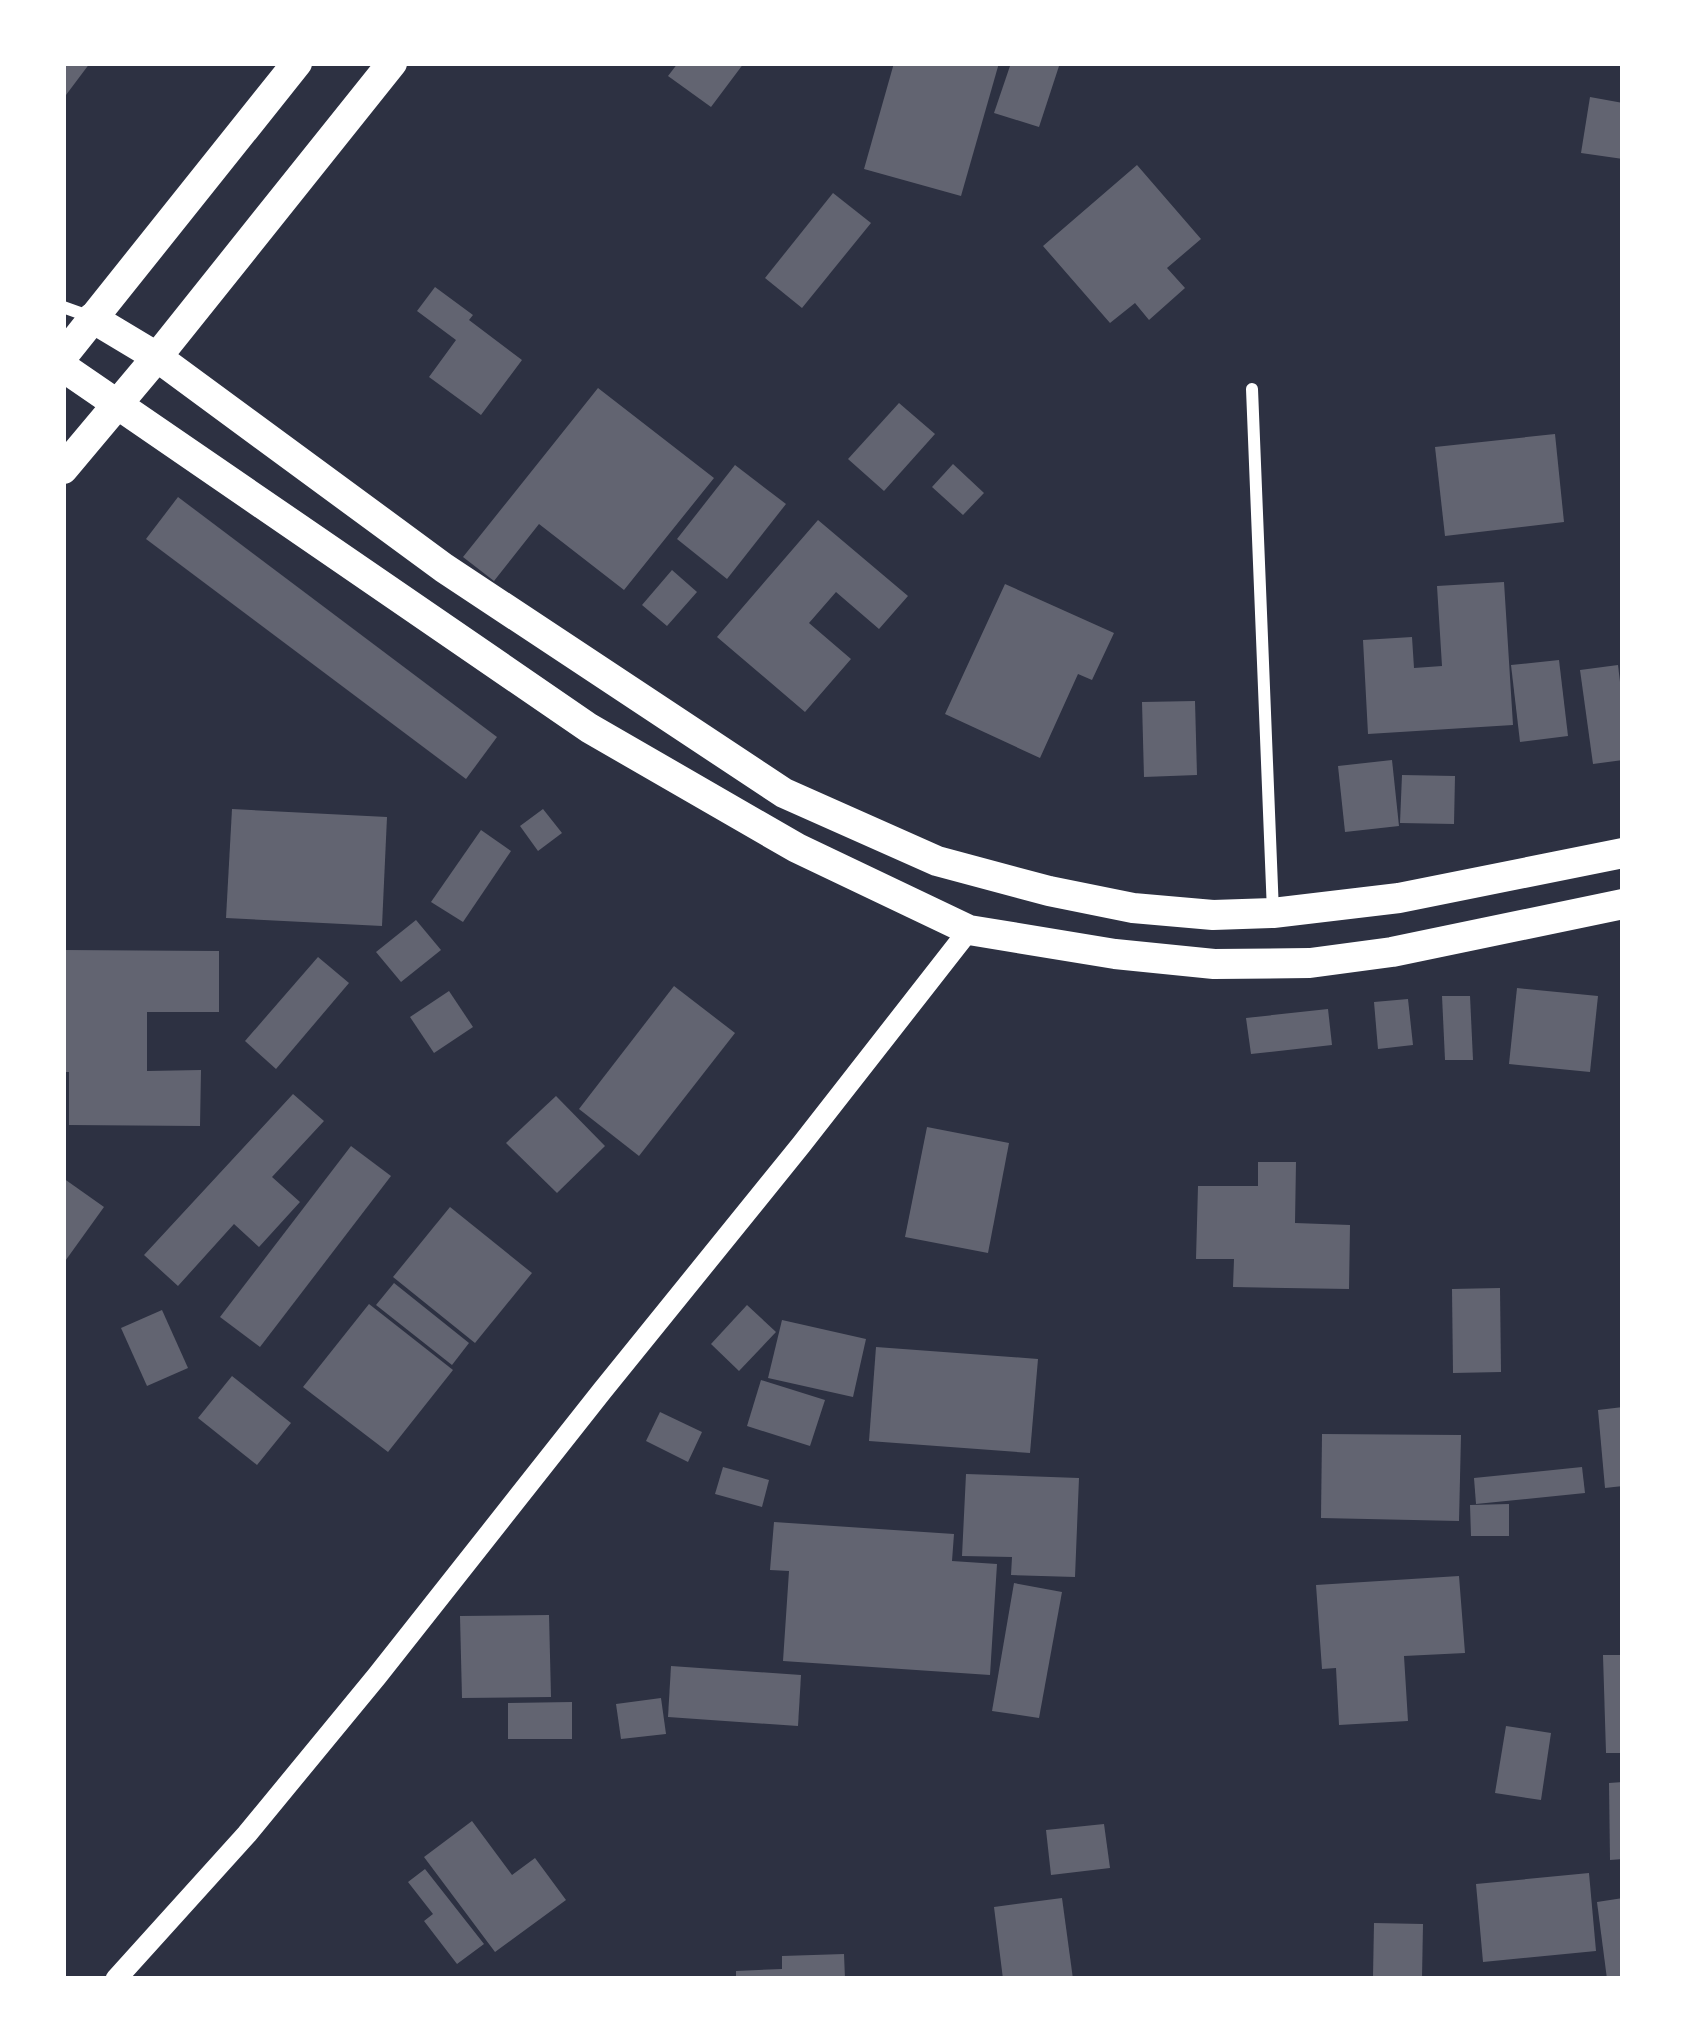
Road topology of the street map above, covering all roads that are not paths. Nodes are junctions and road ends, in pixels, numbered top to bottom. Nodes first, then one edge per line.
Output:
1 (297, 63) edge
2 (392, 63) edge
3 (78, 312) edge
4 (63, 356) edge
5 (157, 358) junction
6 (63, 367) edge
7 (1252, 389) dead end
8 (117, 402) junction
9 (63, 469) edge
10 (1623, 853) edge
11 (1623, 904) edge
12 (1273, 913) junction
13 (969, 930) junction
14 (116, 1979) edge

1 - 3 main road
2 - 5 main road
3 - 4 main road
3 - 5 main road
5 - 8 main road
5 - 12 main road
6 - 8 main road
7 - 12 street
8 - 9 main road
8 - 13 main road
10 - 12 main road
11 - 13 main road
13 - 14 street

